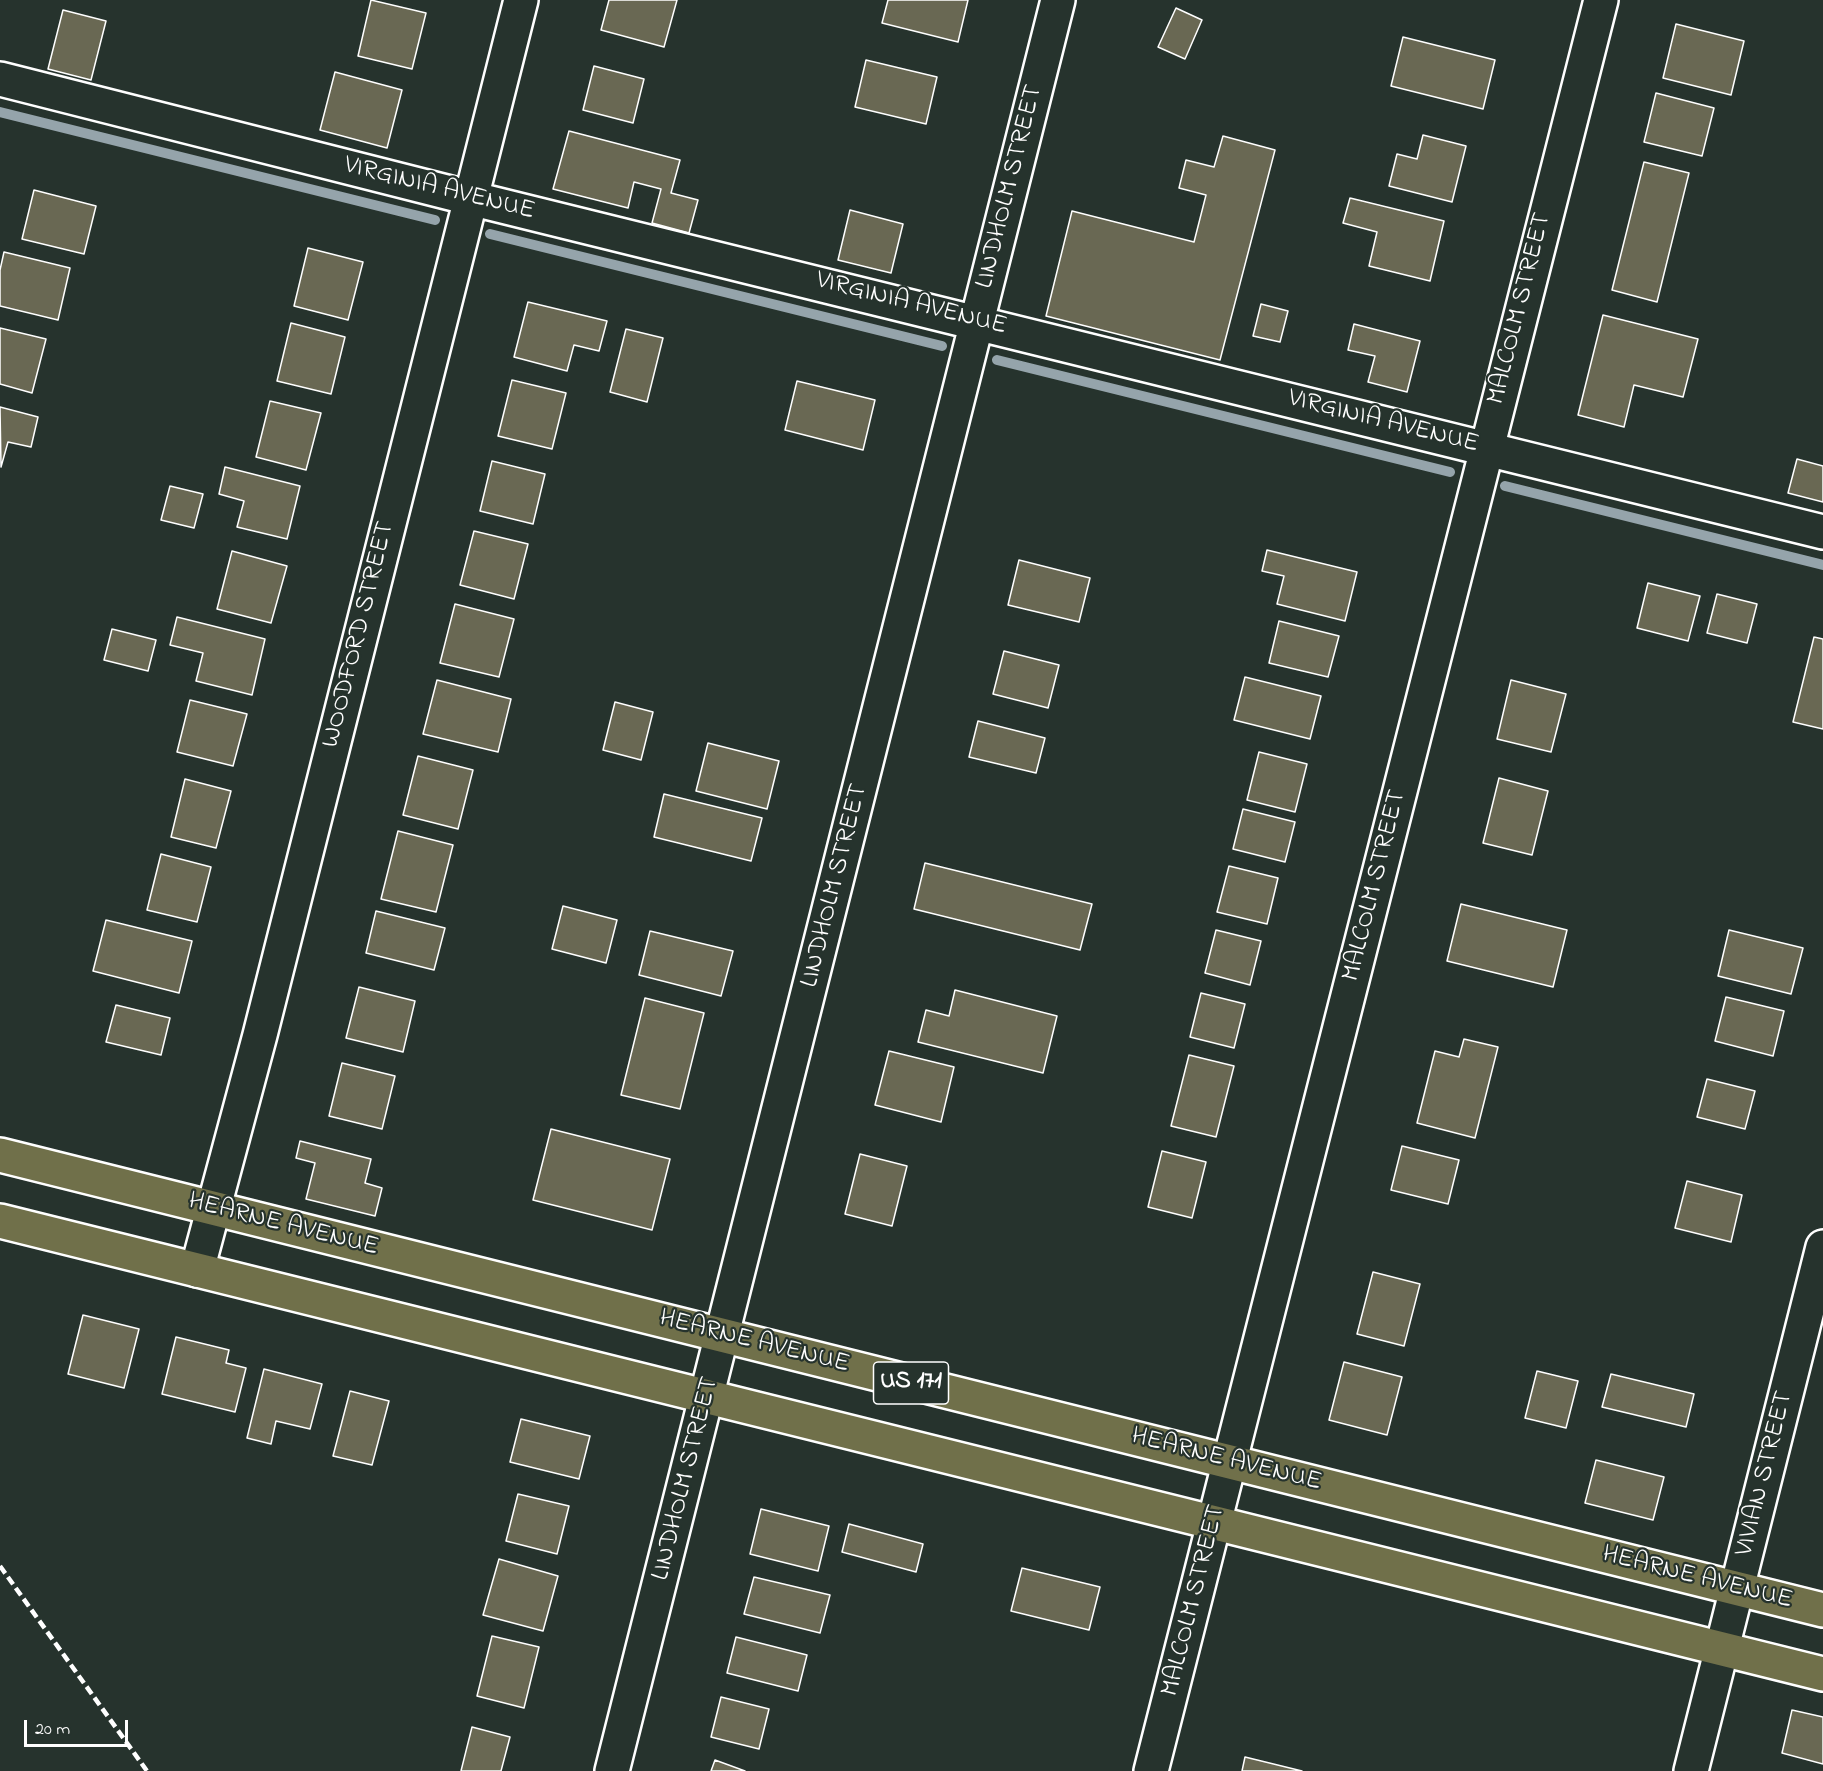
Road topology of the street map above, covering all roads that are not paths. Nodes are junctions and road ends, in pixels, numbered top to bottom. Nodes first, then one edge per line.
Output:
1 (521, 0) edge
2 (1058, 0) edge
3 (1601, 0) edge
4 (0, 79) edge
5 (470, 198) junction
6 (978, 321) junction
7 (1485, 449) junction
8 (1823, 532) edge
9 (0, 1155) edge
10 (214, 1209) junction
11 (0, 1221) edge
12 (1823, 1247) edge
13 (197, 1270) junction
14 (723, 1336) junction
15 (708, 1397) junction
16 (1230, 1462) junction
17 (1214, 1522) junction
18 (1738, 1589) junction
19 (1823, 1610) edge
20 (1723, 1649) junction
21 (1823, 1674) edge
22 (612, 1771) edge
23 (1151, 1771) edge
24 (1691, 1771) edge

1 - 5 street, WOODFORD STREET
2 - 6 street, LINDHOLM STREET
3 - 7 street, MALCOLM STREET
4 - 5 street, VIRGINIA AVENUE
5 - 6 street, VIRGINIA AVENUE
5 - 10 street, WOODFORD STREET
6 - 7 street, VIRGINIA AVENUE
6 - 14 street, LINDHOLM STREET
7 - 8 street, VIRGINIA AVENUE
7 - 16 street, MALCOLM STREET
9 - 10 main road, HEARNE AVENUE / US 171
10 - 13 street, WOODFORD STREET
10 - 14 main road, HEARNE AVENUE / US 171
11 - 13 main road, US 171
12 - 18 street, VIVIAN STREET
13 - 15 main road, US 171
14 - 15 street, LINDHOLM STREET
14 - 16 main road, HEARNE AVENUE / US 171
15 - 17 main road, US 171
15 - 22 street, LINDHOLM STREET
16 - 17 street, MALCOLM STREET
16 - 18 main road, HEARNE AVENUE / US 171
17 - 20 main road, US 171
17 - 23 street, MALCOLM STREET
18 - 19 main road, HEARNE AVENUE / US 171
18 - 20 street, VIVIAN STREET
20 - 21 main road, US 171
20 - 24 street, VIVIAN STREET

